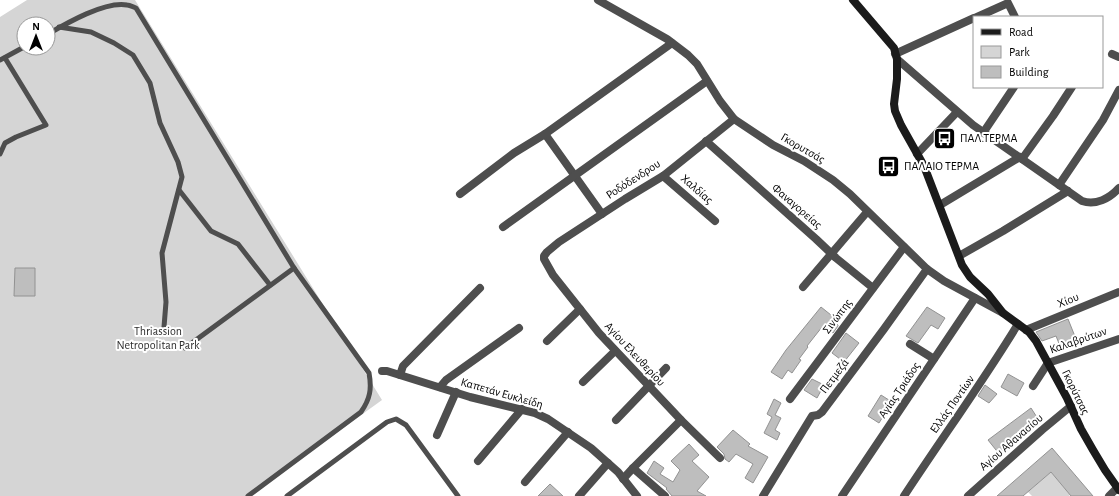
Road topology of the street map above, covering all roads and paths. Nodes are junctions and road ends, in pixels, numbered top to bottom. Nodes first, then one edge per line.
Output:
1 (598, 0) edge
2 (853, 0) edge
3 (979, 16) edge
4 (1014, 16) edge
5 (973, 18) edge
6 (59, 27) junction
7 (56, 29) edge
8 (672, 42) junction
9 (16, 52) edge
10 (896, 57) junction
11 (3, 59) edge
12 (707, 81) junction
13 (1013, 88) edge
14 (1071, 88) edge
15 (1119, 90) edge
16 (957, 112) junction
17 (734, 119) junction
18 (983, 133) junction
19 (545, 134) junction
20 (706, 141) junction
21 (0, 154) edge
22 (917, 154) junction
23 (1021, 158) junction
24 (575, 176) junction
25 (663, 176) junction
26 (1059, 185) junction
27 (1119, 188) edge
28 (179, 190) junction
29 (1068, 191) junction
30 (460, 194) dead end
31 (940, 205) junction
32 (867, 212) junction
33 (602, 214) junction
34 (715, 221) dead end
35 (503, 227) dead end
36 (904, 247) junction
37 (832, 254) junction
38 (544, 256) joint
39 (959, 256) junction
40 (294, 268) junction
41 (927, 269) junction
42 (270, 285) junction
43 (803, 287) dead end
44 (480, 288) dead end
45 (873, 288) junction
46 (1119, 292) edge
47 (975, 298) junction
48 (580, 309) junction
49 (1004, 313) junction
50 (1018, 324) junction
51 (164, 327) dead end
52 (519, 328) dead end
53 (1026, 330) junction
54 (1119, 339) edge
55 (547, 341) dead end
56 (910, 344) dead end
57 (185, 348) dead end
58 (615, 351) junction
59 (934, 360) junction
60 (1048, 363) junction
61 (666, 368) dead end
62 (382, 371) dead end
63 (400, 375) junction
64 (583, 382) dead end
65 (648, 386) junction
66 (1033, 386) dead end
67 (440, 387) junction
68 (456, 392) junction
69 (790, 399) dead end
70 (1071, 406) junction
71 (522, 409) junction
72 (616, 420) dead end
73 (681, 420) junction
74 (568, 432) junction
75 (437, 434) dead end
76 (720, 458) dead end
77 (478, 460) dead end
78 (608, 463) junction
79 (633, 468) junction
80 (623, 479) junction
81 (525, 482) dead end
82 (1118, 489) edge
83 (248, 496) edge
84 (286, 496) edge
85 (458, 496) edge
86 (579, 496) edge
87 (637, 496) edge
88 (665, 496) edge
89 (763, 496) edge
90 (842, 496) edge
91 (904, 496) edge
92 (968, 496) edge
93 (1109, 496) edge

1 - 8 street, Γκορυτσάς
2 - 10 main road
3 - 4 street
5 - 10 street
6 - 7 lane
6 - 28 lane
6 - 40 lane
8 - 12 street, Γκορυτσάς
8 - 19 street
9 - 11 lane
10 - 16 street
10 - 22 main road, Γκορύτσας
11 - 21 lane
12 - 17 street, Γκορυτσάς
12 - 24 street
13 - 18 street
14 - 23 street
15 - 26 street
16 - 18 street
16 - 22 street
17 - 20 street, Ροδόδενδρου
17 - 32 street, Γκορυτσάς
18 - 23 street
19 - 24 street
19 - 30 street
20 - 25 street, Ροδόδενδρου
20 - 37 street, Φαναγορείας
22 - 31 main road, Γκορύτσας
23 - 26 street
23 - 31 street
24 - 33 street
24 - 35 street
25 - 33 street, Ροδόδενδρου
25 - 34 street, Χαλδίας
26 - 29 street
27 - 29 street
28 - 42 lane
28 - 51 lane
29 - 39 street
31 - 39 main road, Γκορύτσας
32 - 36 street, Γκορυτσάς
32 - 37 street
33 - 38 street, Ροδόδενδρου
36 - 41 street, Γκορυτσάς
36 - 45 street, Σινώπης
37 - 43 street
37 - 45 street, Φαναγορείας
38 - 48 street, Αγίου Ελευθερίου
39 - 49 main road, Γκορύτσας
40 - 42 lane
40 - 83 lane
41 - 47 street, Γκορυτσάς
41 - 89 street, Πετμεζά
42 - 57 lane
44 - 63 street
45 - 69 street, Σινώπης
46 - 53 street, Χίου
47 - 49 street, Γκορυτσάς
47 - 59 street, Αγίας Τριάδος
48 - 55 street
48 - 58 street, Αγίου Ελευθερίου
49 - 50 main road, Γκορύτσας
50 - 53 main road, Γκορύτσας
50 - 91 street, Ελλάς Ποντίων
52 - 67 street
53 - 60 main road, Γκορύτσας
54 - 60 street, Καλαβρύτων
56 - 59 street
58 - 64 street
58 - 65 street, Αγίου Ελευθερίου
59 - 90 street, Αγίας Τριάδος
60 - 66 street, Καλαβρύτων
60 - 70 main road, Γκορύτσας
61 - 65 street
62 - 63 street, Καπετάν Ευκλείδη
63 - 67 street, Καπετάν Ευκλείδη
65 - 72 street
65 - 73 street, Αγίου Ελευθερίου
67 - 68 street, Καπετάν Ευκλείδη
68 - 71 street, Καπετάν Ευκλείδη
68 - 75 street
70 - 82 main road, Γκορύτσας
70 - 92 street, Αγίου Αθανασίου
71 - 74 street, Καπετάν Ευκλείδη
71 - 77 street
73 - 76 street, Αγίου Ελευθερίου
73 - 79 street
74 - 78 street, Καπετάν Ευκλείδη
74 - 81 street
78 - 80 street, Καπετάν Ευκλείδη
78 - 86 street
79 - 80 street
79 - 88 street
80 - 87 street, Καπετάν Ευκλείδη
82 - 93 street
84 - 85 lane

